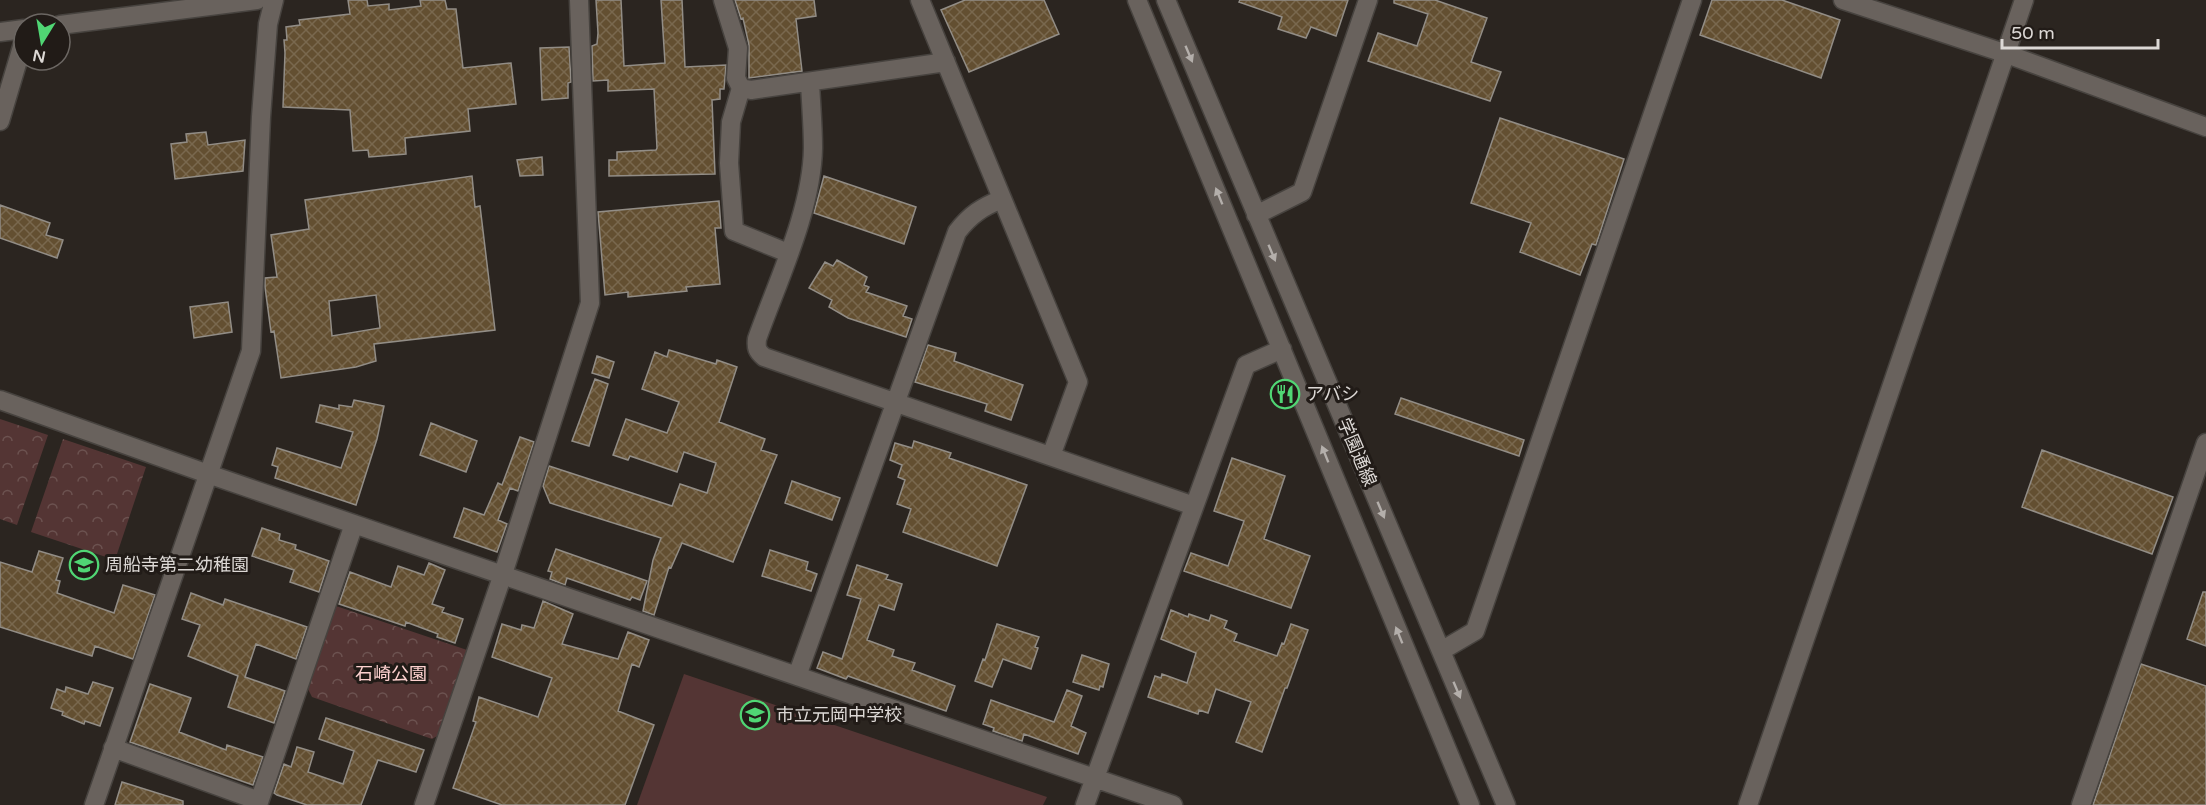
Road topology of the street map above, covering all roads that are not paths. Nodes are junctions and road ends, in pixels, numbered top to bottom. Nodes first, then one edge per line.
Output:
1 (256, 0) edge
2 (274, 0) edge
3 (579, 0) edge
4 (723, 0) edge
5 (920, 0) edge
6 (1137, 0) edge
7 (1166, 0) edge
8 (1368, 0) edge
9 (1692, 0) edge
10 (1843, 0) edge
11 (2024, 0) edge
12 (72, 23) edge
13 (2004, 53) junction
14 (946, 62) junction
15 (14, 72) edge
16 (810, 82) junction
17 (741, 88) junction
18 (0, 121) edge
19 (2206, 127) edge
20 (1002, 199) junction
21 (1256, 215) junction
22 (788, 253) junction
23 (1282, 349) junction
24 (0, 400) edge
25 (895, 402) junction
26 (2206, 443) edge
27 (1051, 456) junction
28 (208, 474) junction
29 (1194, 506) junction
30 (354, 524) junction
31 (503, 574) junction
32 (1441, 651) junction
33 (797, 676) junction
34 (113, 748) junction
35 (1094, 778) junction
36 (258, 803) edge
37 (94, 805) edge
38 (424, 805) edge
39 (1085, 805) edge
40 (1173, 805) edge
41 (1470, 805) edge
42 (1506, 805) edge
43 (1748, 805) edge
44 (2081, 805) edge

1 - 12 street
2 - 28 street
3 - 31 street
4 - 17 street
5 - 14 street
23 -> 6 street, 学園通線
7 -> 21 street, 学園通線
8 - 21 street
9 - 32 street
10 - 13 street
11 - 13 street
13 - 19 street
13 - 43 street
14 - 16 street
14 - 20 street
15 - 18 street
16 - 17 street
16 - 22 street
17 - 22 street
20 - 25 street
20 - 27 street
21 -> 32 street, 学園通線
22 - 25 street
23 - 29 street
41 -> 23 street, 学園通線
24 - 28 street
25 - 27 street
25 - 33 street
26 - 44 street
27 - 29 street
28 - 30 street
28 - 34 street
29 - 35 street
30 - 31 street
30 - 36 street
31 - 33 street
31 - 38 street
32 -> 42 street, 学園通線
33 - 35 street
34 - 36 street
34 - 37 street
35 - 39 street
35 - 40 street

